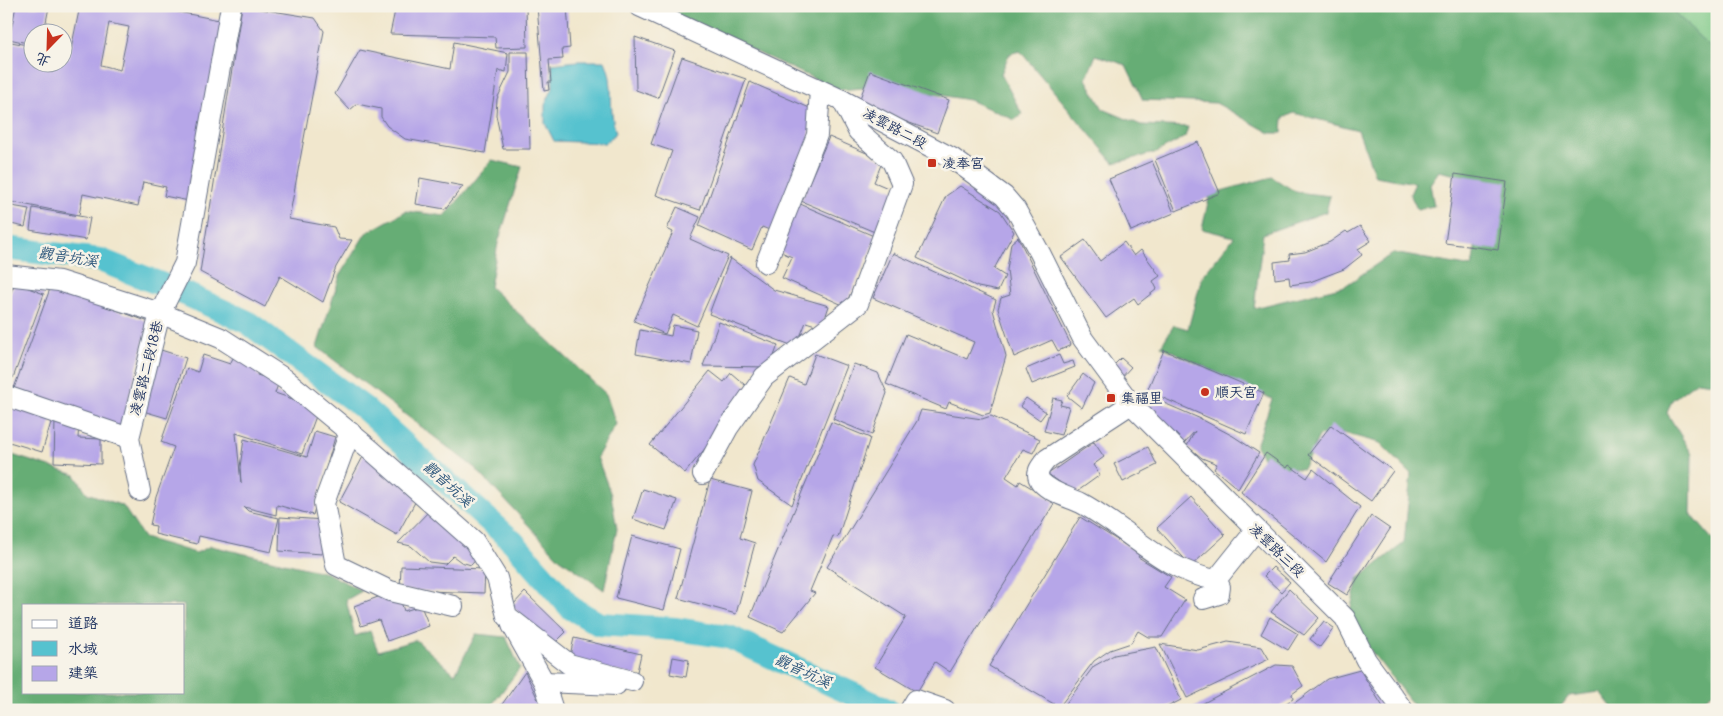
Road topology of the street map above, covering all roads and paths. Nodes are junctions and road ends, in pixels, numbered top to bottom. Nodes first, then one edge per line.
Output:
1 (231, 6) edge
2 (638, 6) edge
3 (820, 90) junction
4 (842, 100) junction
5 (766, 263) dead end
6 (6, 275) edge
7 (160, 313) junction
8 (6, 396) edge
9 (1131, 404) junction
10 (350, 432) junction
11 (129, 438) junction
12 (703, 474) dead end
13 (140, 491) dead end
14 (1256, 530) junction
15 (1216, 580) junction
16 (1203, 599) dead end
17 (453, 606) dead end
18 (507, 616) junction
19 (544, 682) junction
20 (553, 710) edge
21 (910, 710) edge
22 (945, 710) edge
23 (1403, 710) edge

1 - 7 street
2 - 3 street, 凌雲路二段
3 - 4 street, 凌雲路二段
3 - 5 street
4 - 9 street, 凌雲路二段
4 - 12 street
6 - 7 street, 凌雲路二段18巷
7 - 10 street
7 - 11 street, 凌雲路二段18巷
8 - 11 street
9 - 14 street, 凌雲路三段
9 - 15 street
10 - 17 street
10 - 18 street
11 - 13 street, 凌雲路二段18巷
14 - 15 street
14 - 23 street, 凌雲路三段
15 - 16 street
18 - 19 street
18 - 19 street
19 - 20 street
21 - 22 street

